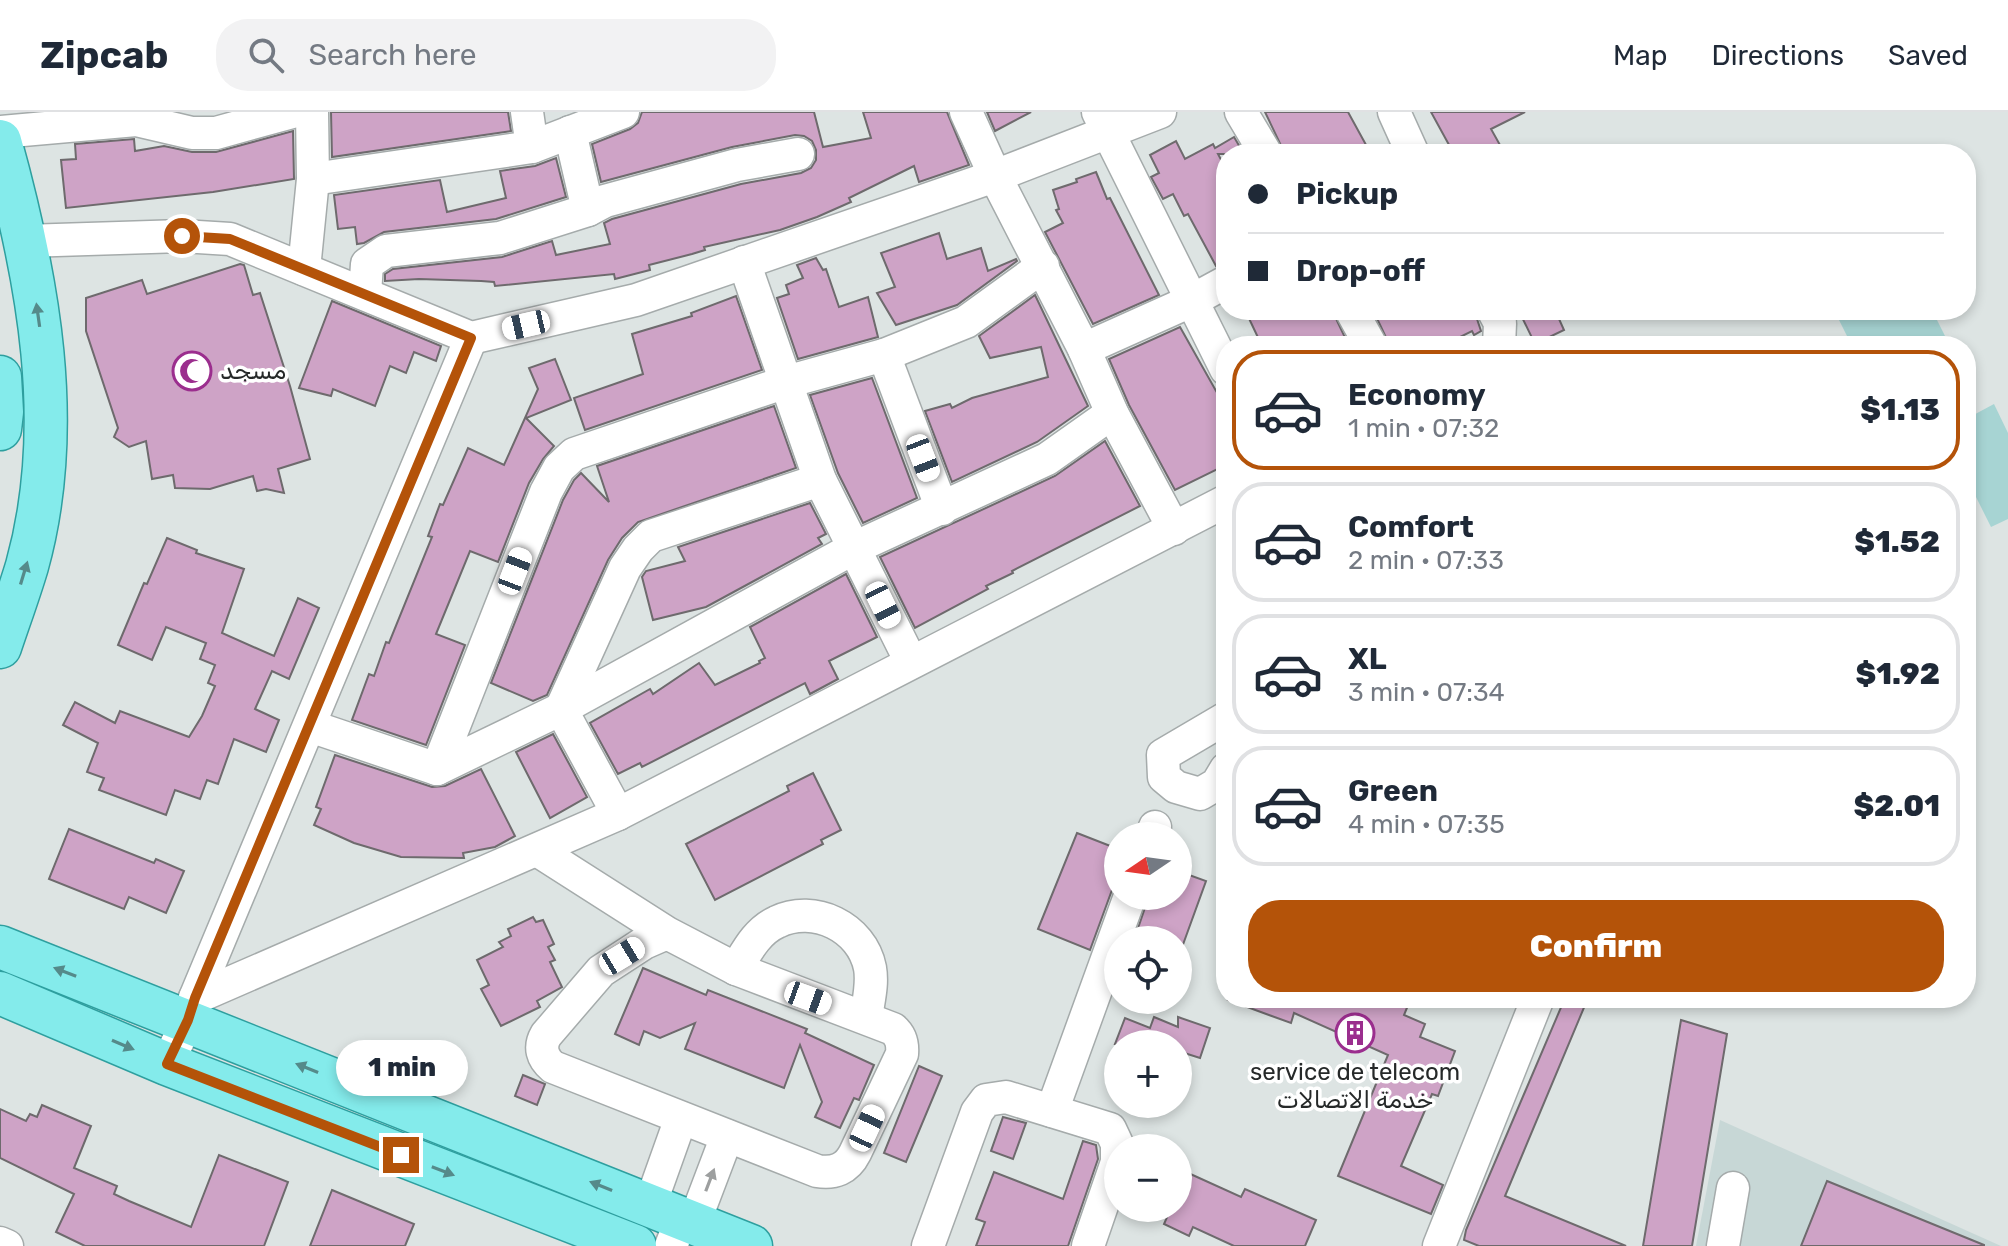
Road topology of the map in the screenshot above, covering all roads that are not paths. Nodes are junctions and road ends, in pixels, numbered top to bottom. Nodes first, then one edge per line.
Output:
1 (292, 112) edge
2 (312, 112) edge
3 (527, 112) edge
4 (623, 112) edge
5 (966, 112) edge
6 (1160, 112) edge
7 (1241, 112) edge
8 (1394, 112) edge
9 (136, 116) edge
10 (1102, 122) edge
11 (0, 132) edge
12 (570, 132) junction
13 (0, 141) edge
14 (1260, 144) edge
15 (1408, 144) edge
16 (532, 147) junction
17 (798, 154) dead end
18 (995, 176) junction
19 (313, 179) junction
20 (588, 210) junction
21 (25, 241) junction
22 (744, 262) junction
23 (1043, 266) junction
24 (304, 269) junction
25 (1216, 287) edge
26 (365, 294) junction
27 (1191, 301) junction
28 (471, 338) junction
29 (1084, 349) junction
30 (1216, 350) edge
31 (884, 355) junction
32 (786, 382) junction
33 (1112, 413) junction
34 (820, 480) junction
35 (1216, 506) edge
36 (942, 509) junction
37 (1174, 529) junction
38 (854, 548) junction
39 (0, 647) edge
40 (911, 662) junction
41 (561, 709) junction
42 (1216, 724) edge
43 (310, 726) junction
44 (437, 769) junction
45 (1216, 785) edge
46 (618, 814) junction
47 (537, 850) junction
48 (1125, 910) edge
49 (667, 933) junction
50 (0, 947) edge
51 (736, 969) junction
52 (0, 993) edge
53 (1534, 1008) edge
54 (192, 1009) junction
55 (866, 1018) junction
56 (167, 1064) junction
57 (1052, 1111) junction
58 (681, 1118) junction
59 (727, 1136) junction
60 (1733, 1188) dead end
61 (674, 1223) edge
62 (0, 1243) edge
63 (7, 1246) edge
64 (635, 1246) edge
65 (751, 1246) edge
66 (928, 1246) edge
67 (1088, 1246) edge
68 (1439, 1246) edge
69 (1723, 1246) edge

1 - 9 street
2 - 19 street
3 - 16 street
4 - 12 street
5 - 18 street
6 - 10 street
7 - 14 street
8 - 15 street
9 - 11 street
10 - 18 street
10 - 27 street
12 - 16 street
12 - 20 street
13 - 21 main road
16 - 19 street
17 - 20 street
18 - 22 street
18 - 23 street
19 - 24 street
20 - 26 street
21 - 24 street
39 -> 21 main road
22 - 28 street
22 - 32 street
23 - 29 street
23 - 31 street
24 - 26 street
25 - 27 street
26 - 28 street
27 - 29 street
27 - 30 street
28 - 43 street
29 - 33 street
31 - 32 street
31 - 36 street
32 - 34 street
32 - 44 street
33 - 36 street
33 - 37 street
34 - 38 street
34 - 41 street
35 - 37 street
36 - 38 street
37 - 40 street
38 - 40 street
38 - 41 street
40 - 46 street
41 - 44 street
41 - 46 street
42 - 45 street
43 - 44 street
43 - 54 street
46 - 47 street
47 - 49 street
47 - 54 street
48 - 57 street
49 - 51 street
49 - 58 street
54 -> 50 main road
51 - 55 street
51 - 55 street
52 -> 56 main road
53 - 68 street
54 - 56 street
61 -> 54 main road
55 - 59 street
56 -> 64 main road
57 - 66 street
57 - 67 street
58 - 59 street
58 - 61 street
61 -> 59 street
60 - 69 street
61 - 65 main road
62 - 63 street

